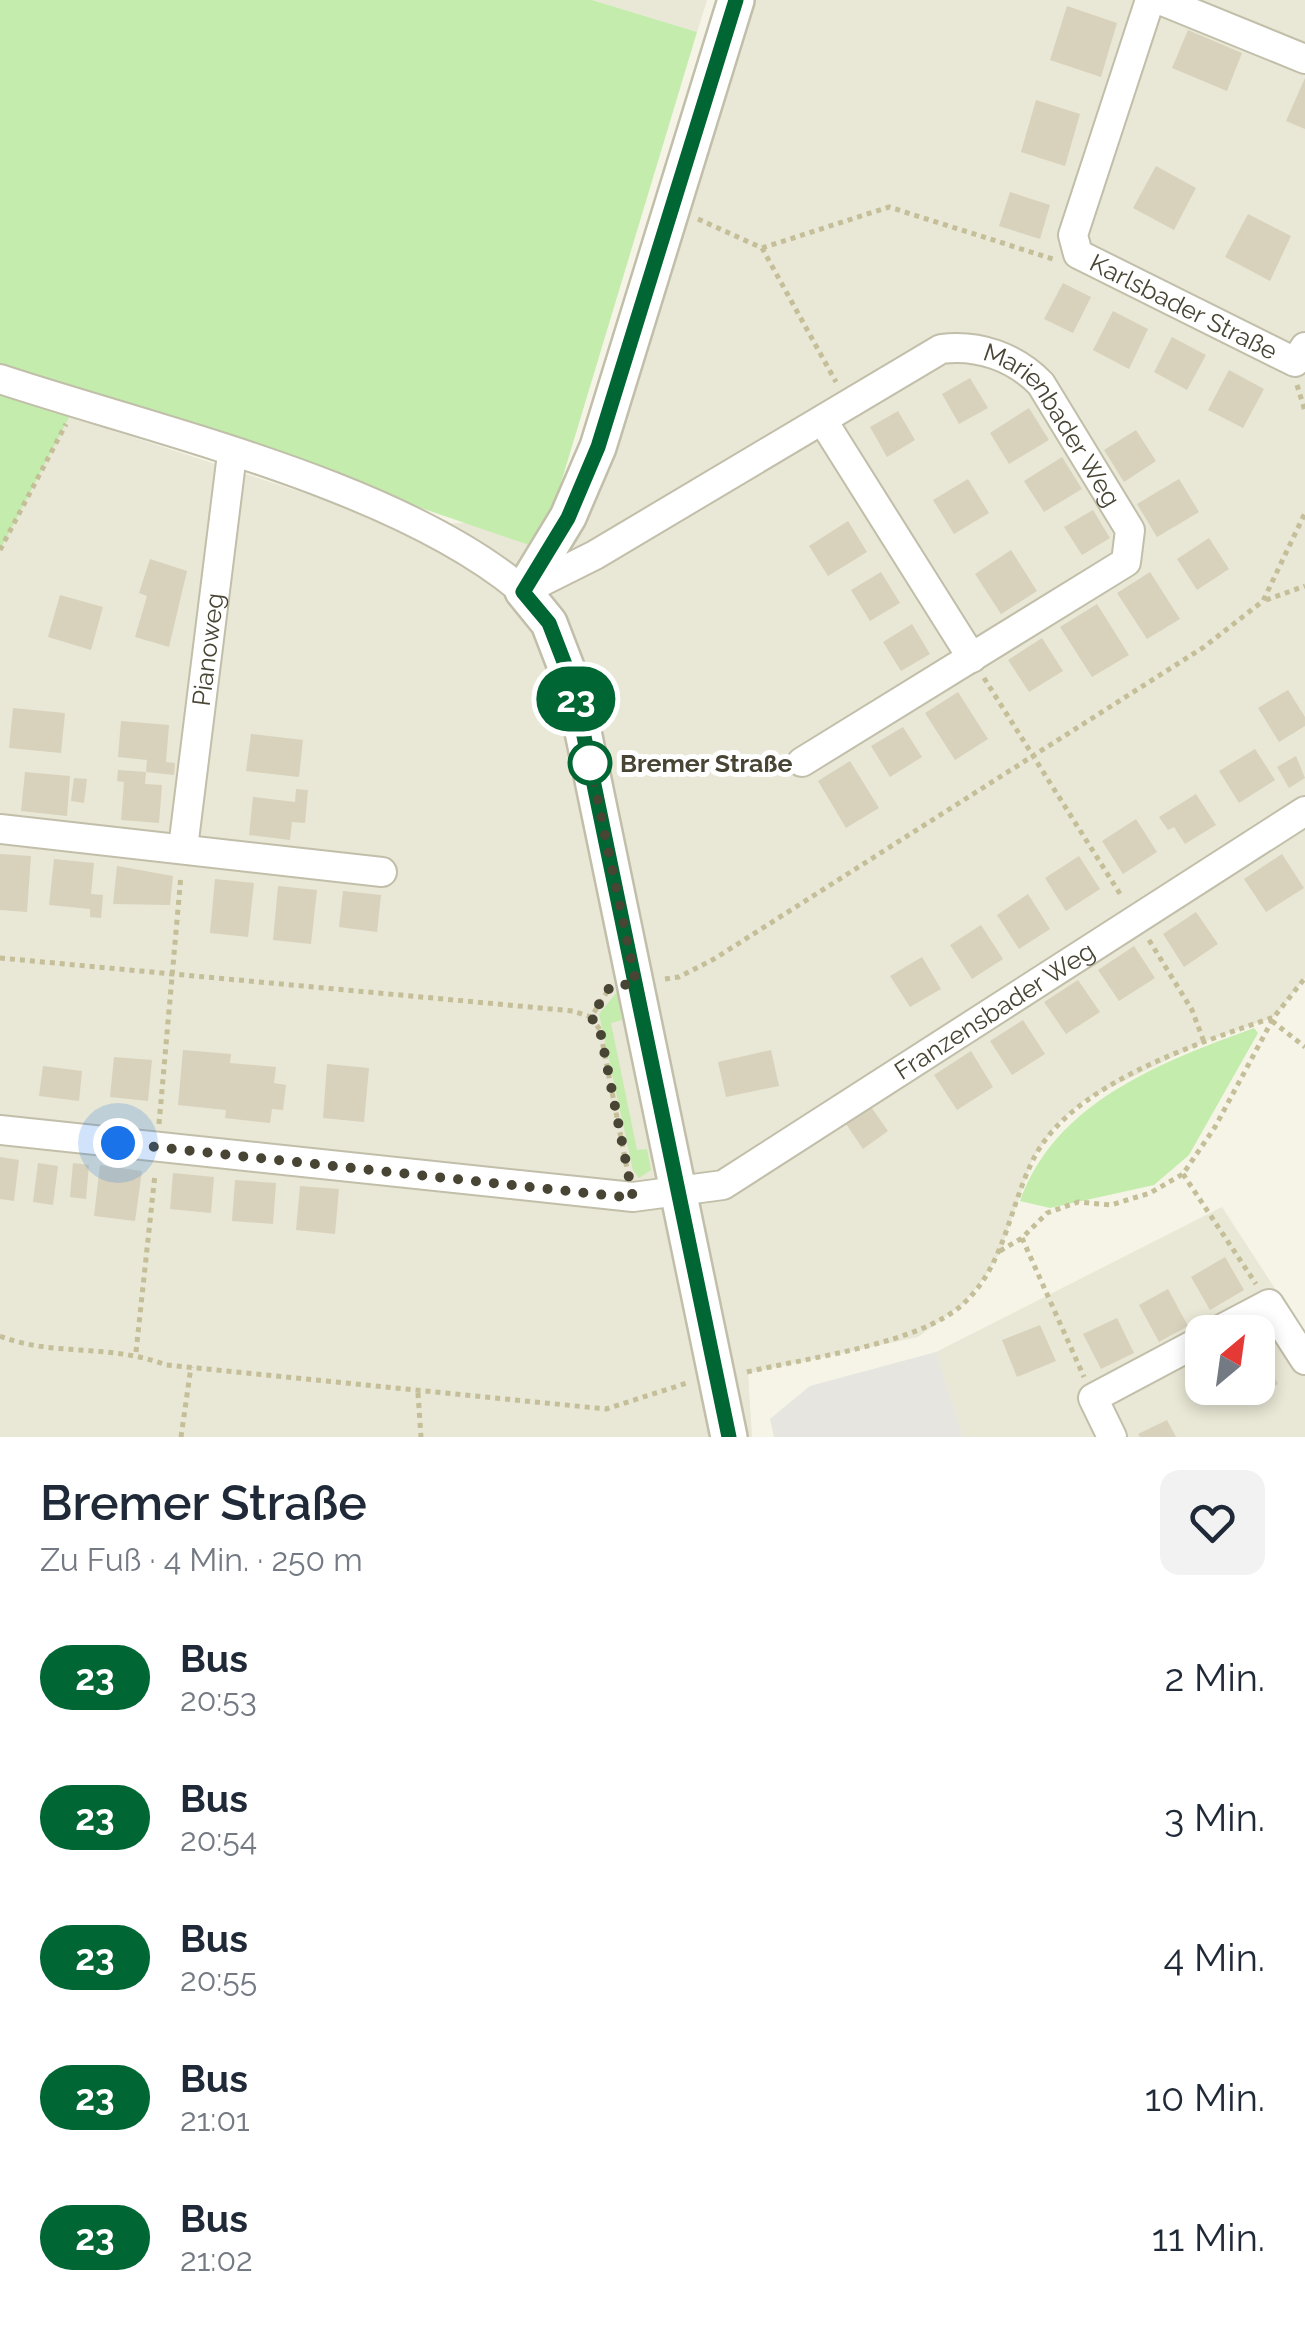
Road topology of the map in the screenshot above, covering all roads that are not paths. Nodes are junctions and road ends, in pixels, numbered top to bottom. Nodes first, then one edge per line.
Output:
1 (736, 0) edge
2 (1150, 0) edge
3 (1160, 0) edge
4 (1305, 59) edge
5 (1305, 347) edge
6 (0, 379) edge
7 (824, 421) junction
8 (232, 454) junction
9 (523, 592) junction
10 (972, 658) junction
11 (802, 762) dead end
12 (1305, 812) edge
13 (0, 829) edge
14 (184, 848) junction
15 (382, 872) dead end
16 (0, 1130) edge
17 (678, 1194) junction
18 (1248, 1315) edge
19 (1185, 1349) edge
20 (1305, 1360) edge
21 (729, 1437) edge
22 (1112, 1437) edge

1 - 9 street
2 - 5 street, Karlsbader Straße
3 - 4 street
6 - 8 street
7 - 9 street, Marienbader Weg
7 - 10 street
7 - 10 street, Marienbader Weg
8 - 9 street
8 - 14 street, Pianoweg
9 - 17 street
10 - 11 street, Marienbader Weg
12 - 17 street, Franzensbader Weg
13 - 14 street
14 - 15 street
16 - 17 street, Franzensbader Weg
17 - 21 street
18 - 20 street
19 - 22 street

